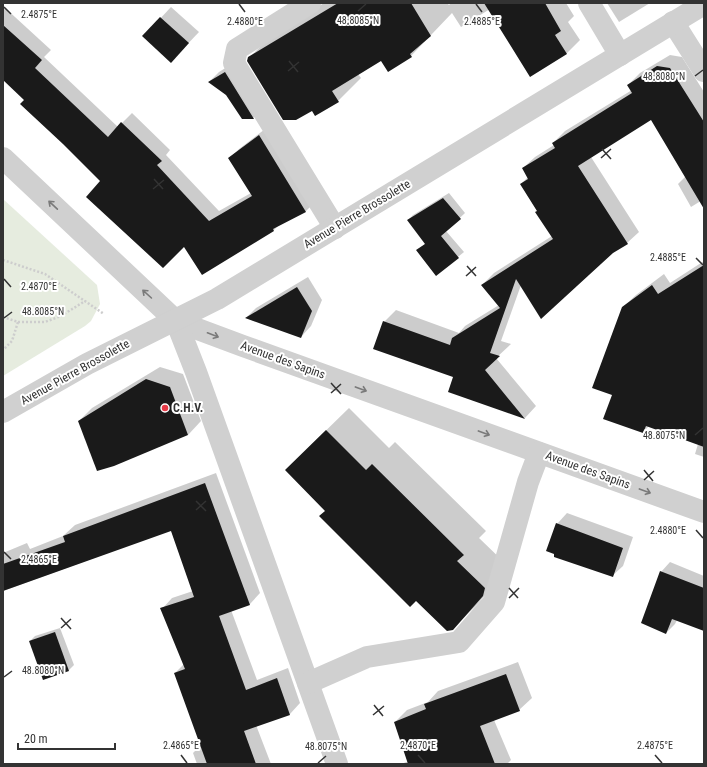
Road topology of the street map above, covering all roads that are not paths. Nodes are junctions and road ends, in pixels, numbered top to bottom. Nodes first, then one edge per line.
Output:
1 (310, 3) edge
2 (589, 3) edge
3 (704, 4) edge
4 (673, 22) junction
5 (620, 54) junction
6 (704, 71) edge
7 (3, 158) edge
8 (335, 228) junction
9 (176, 321) junction
10 (3, 412) edge
11 (540, 453) junction
12 (704, 512) edge
13 (308, 683) junction
14 (337, 764) edge

1 - 8 street
2 - 5 street
3 - 4 street, Avenue Pierre Brossolette
4 - 5 street, Avenue Pierre Brossolette
4 - 6 street
5 - 8 street, Avenue Pierre Brossolette
9 -> 7 street, Avenue des Sapins
8 - 9 street, Avenue Pierre Brossolette
9 - 10 street, Avenue Pierre Brossolette
9 -> 11 street, Avenue des Sapins
9 - 13 street
11 -> 12 street, Avenue des Sapins
11 - 13 street
13 - 14 street

